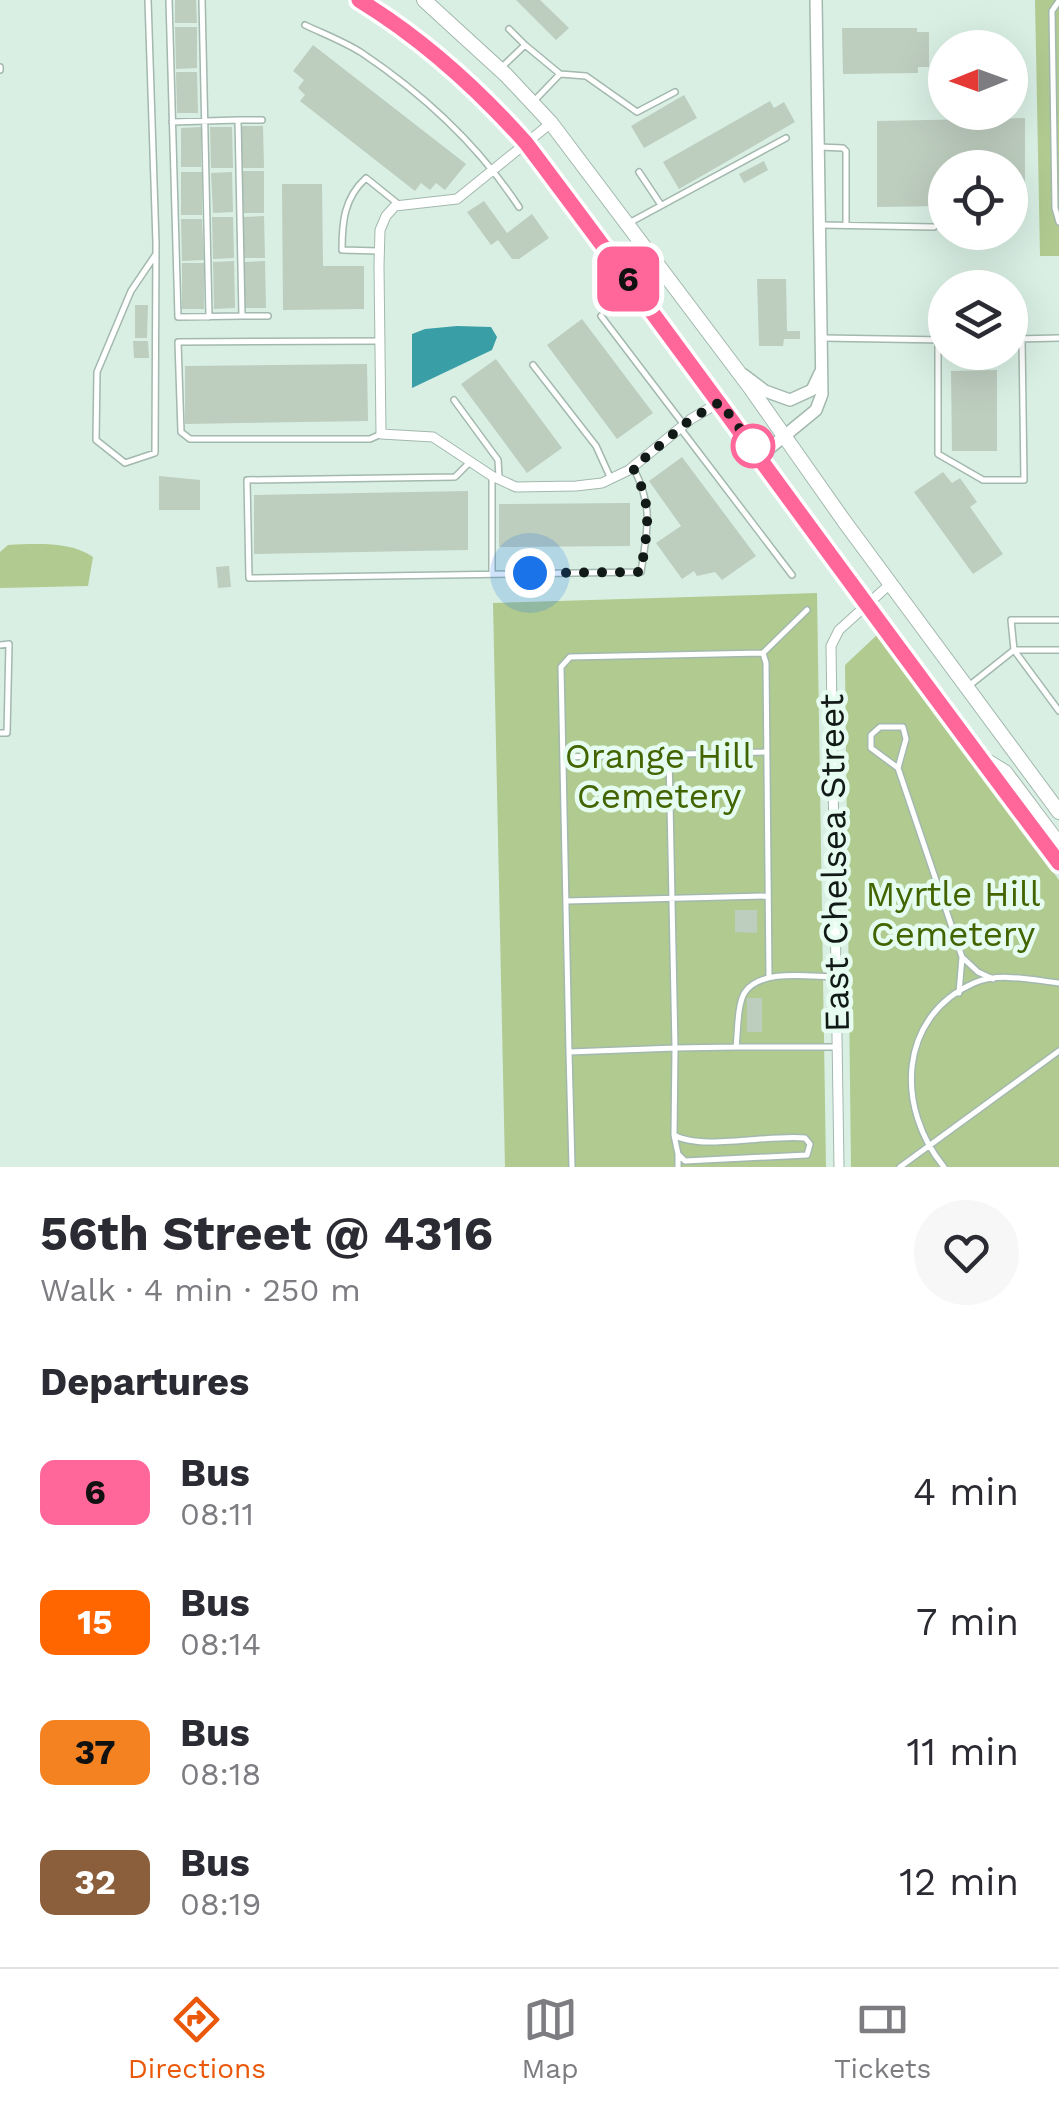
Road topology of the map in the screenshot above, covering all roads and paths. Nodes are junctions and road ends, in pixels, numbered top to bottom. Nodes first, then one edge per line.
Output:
1 (148, 0) edge
2 (169, 0) edge
3 (202, 0) edge
4 (359, 0) edge
5 (426, 0) edge
6 (816, 0) edge
7 (1059, 1) edge
8 (305, 25) dead end
9 (509, 29) dead end
10 (524, 45) junction
11 (500, 70) junction
12 (560, 74) junction
13 (675, 92) dead end
14 (532, 103) junction
15 (238, 120) junction
16 (262, 120) dead end
17 (204, 121) junction
18 (172, 122) junction
19 (550, 123) junction
20 (786, 138) dead end
21 (526, 143) junction
22 (819, 147) junction
23 (494, 169) junction
24 (639, 172) dead end
25 (661, 205) junction
26 (399, 206) junction
27 (519, 207) dead end
28 (1059, 222) edge
29 (627, 224) junction
30 (820, 225) junction
31 (846, 226) junction
32 (928, 226) edge
33 (379, 251) junction
34 (156, 254) junction
35 (242, 316) junction
36 (268, 316) dead end
37 (601, 316) dead end
38 (209, 317) junction
39 (822, 338) junction
40 (1059, 338) edge
41 (1028, 339) edge
42 (928, 340) edge
43 (380, 341) junction
44 (822, 364) junction
45 (533, 365) dead end
46 (941, 370) edge
47 (1022, 370) edge
48 (738, 371) junction
49 (454, 400) dead end
50 (720, 402) junction
51 (682, 426) junction
52 (381, 434) junction
53 (785, 438) junction
54 (760, 456) junction
55 (470, 462) junction
56 (633, 468) junction
57 (495, 478) junction
58 (612, 479) junction
59 (492, 574) junction
60 (792, 575) dead end
61 (890, 584) junction
62 (865, 606) junction
63 (807, 610) dead end
64 (1059, 620) edge
65 (0, 644) edge
66 (1014, 650) junction
67 (1059, 650) edge
68 (762, 653) junction
69 (967, 688) junction
70 (1059, 711) edge
71 (0, 733) edge
72 (766, 752) junction
73 (669, 754) junction
74 (563, 758) junction
75 (981, 760) junction
76 (898, 768) junction
77 (1059, 812) edge
78 (1059, 844) edge
79 (1059, 863) edge
80 (768, 896) junction
81 (671, 898) junction
82 (566, 900) junction
83 (962, 956) junction
84 (836, 977) junction
85 (769, 978) junction
86 (993, 979) junction
87 (1059, 983) edge
88 (959, 993) junction
89 (736, 1046) junction
90 (837, 1047) junction
91 (675, 1048) junction
92 (569, 1052) junction
93 (1059, 1052) edge
94 (674, 1135) junction
95 (930, 1145) junction
96 (678, 1154) junction
97 (572, 1167) edge
98 (678, 1167) edge
99 (839, 1167) edge
100 (900, 1167) edge
101 (944, 1167) edge

1 - 34 lane
2 - 18 lane
3 - 17 lane
4 - 21 main road
5 - 11 main road
6 - 22 street
7 - 28 lane
8 - 23 lane
9 - 10 lane
10 - 11 lane
10 - 12 lane
11 - 14 main road
12 - 13 lane
12 - 14 lane
14 - 19 main road
15 - 16 lane
15 - 17 lane
15 - 35 lane
17 - 18 lane
17 - 38 lane
18 - 38 lane
19 - 21 street
19 - 29 main road
20 - 25 lane
21 - 23 street
21 - 50 main road
22 - 30 street
22 - 31 lane
23 - 26 street
23 - 27 lane
24 - 25 lane
25 - 29 lane
26 - 33 street
26 - 33 lane
29 - 48 main road
30 - 31 lane
30 - 39 street
31 - 32 lane
33 - 43 street
34 - 34 lane
35 - 36 lane
35 - 38 lane
37 - 51 lane
39 - 42 lane
39 - 44 street
40 - 41 lane
43 - 52 street
43 - 52 lane
44 - 48 street
44 - 53 street
45 - 58 lane
46 - 47 lane
48 - 53 main road
49 - 57 lane
50 - 51 street
50 - 54 main road
51 - 56 street
51 - 60 lane
52 - 55 street
53 - 54 street
53 - 61 main road
54 - 62 main road
55 - 57 street
55 - 59 lane
56 - 58 street
56 - 59 lane
57 - 58 street
57 - 59 lane
61 - 62 street, East Chelsea Street
61 - 69 main road
62 - 75 main road
62 - 84 street, East Chelsea Street
63 - 68 lane
64 - 66 lane
65 - 71 lane
66 - 67 lane
66 - 69 lane
66 - 70 lane
68 - 72 lane
68 - 74 lane
69 - 77 main road
72 - 73 lane
72 - 80 lane
73 - 74 lane
73 - 81 lane
74 - 82 lane
75 - 78 main road
75 - 79 main road
76 - 76 lane
76 - 83 lane
80 - 81 lane
80 - 85 lane
81 - 82 lane
81 - 91 lane
82 - 92 lane
83 - 86 lane
83 - 88 lane
84 - 85 lane
84 - 90 street, East Chelsea Street
85 - 89 lane
86 - 87 lane
86 - 88 lane
88 - 95 lane
89 - 90 lane
89 - 91 lane
90 - 99 street, East Chelsea Street
91 - 92 lane
91 - 94 lane
92 - 97 lane
93 - 95 lane
94 - 96 lane
94 - 96 lane
95 - 100 lane
95 - 101 lane
96 - 98 lane

